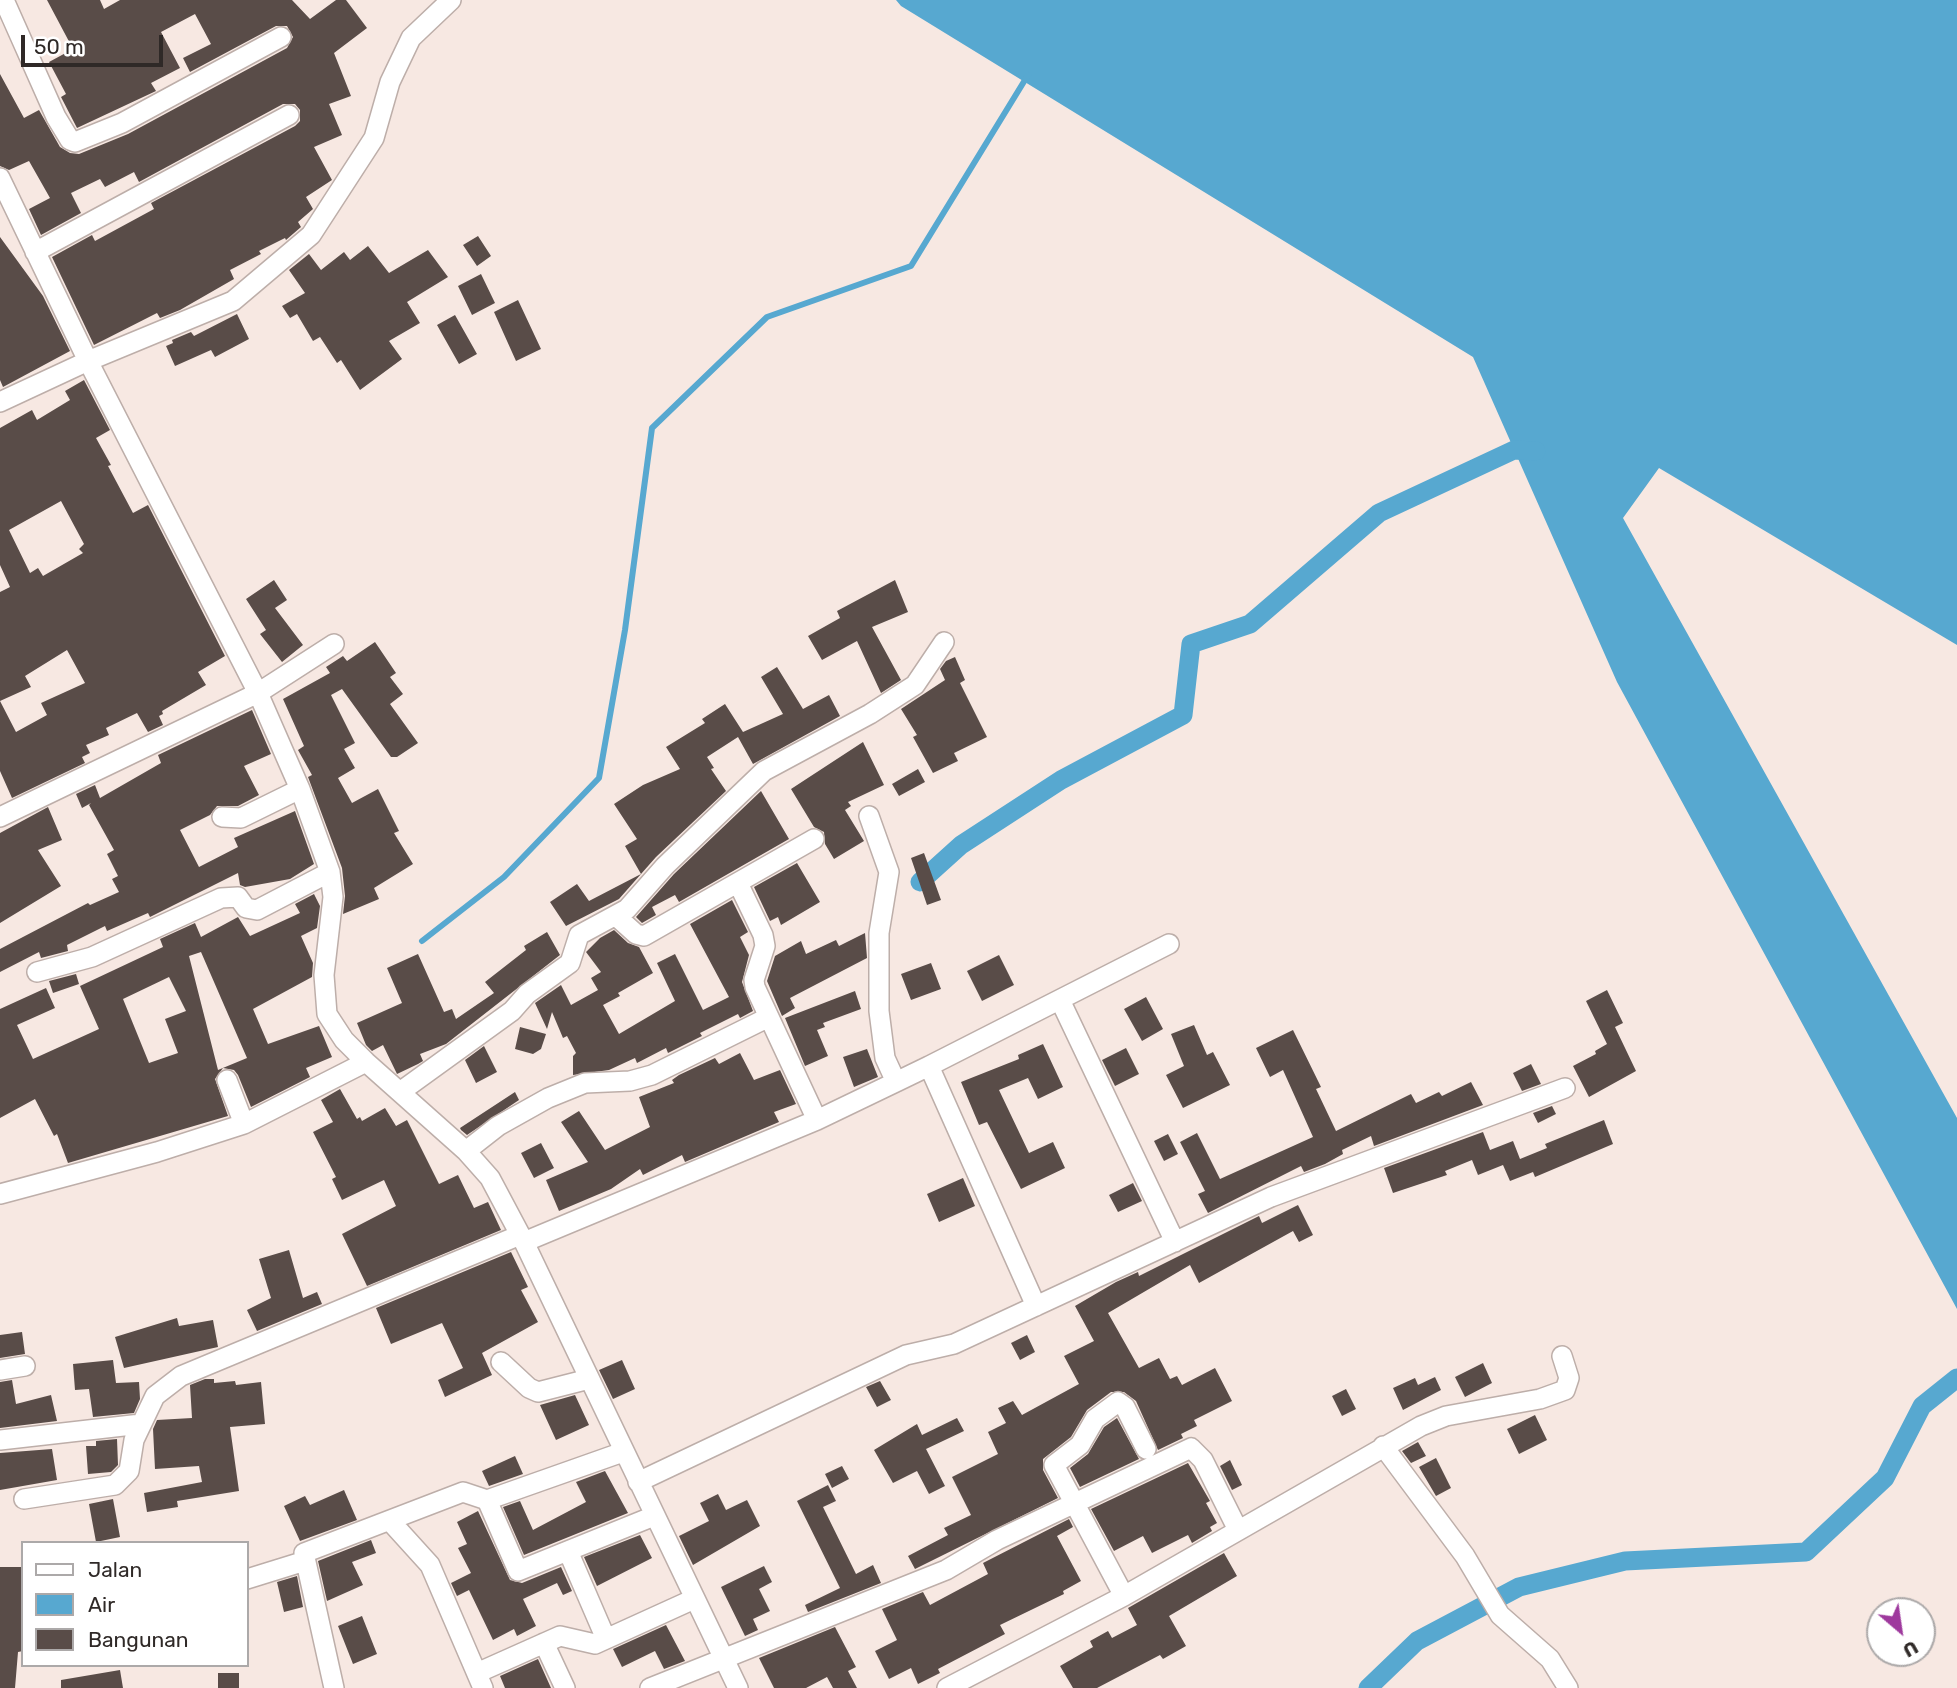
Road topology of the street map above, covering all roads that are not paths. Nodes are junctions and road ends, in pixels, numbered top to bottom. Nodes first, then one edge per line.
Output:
1 (4, 0) edge
2 (451, 0) edge
3 (281, 37) dead end
4 (289, 115) dead end
5 (0, 178) edge
6 (35, 252) junction
7 (88, 361) junction
8 (0, 402) edge
9 (944, 642) dead end
10 (334, 644) dead end
11 (258, 693) junction
12 (300, 789) junction
13 (869, 816) dead end
14 (0, 817) edge
15 (222, 817) dead end
16 (814, 839) dead end
17 (330, 872) junction
18 (738, 884) junction
19 (616, 916) junction
20 (1169, 944) dead end
21 (37, 972) dead end
22 (1060, 1000) junction
23 (767, 1018) junction
24 (366, 1062) junction
25 (929, 1066) junction
26 (227, 1080) dead end
27 (896, 1082) junction
28 (1565, 1088) dead end
29 (400, 1092) junction
30 (817, 1120) junction
31 (244, 1125) junction
32 (466, 1151) junction
33 (0, 1194) edge
34 (522, 1239) junction
35 (1175, 1241) junction
36 (1036, 1306) junction
37 (1562, 1356) dead end
38 (500, 1362) dead end
39 (26, 1366) dead end
40 (0, 1370) edge
41 (589, 1378) junction
42 (141, 1424) junction
43 (0, 1440) edge
44 (1383, 1446) junction
45 (1146, 1449) dead end
46 (623, 1452) junction
47 (638, 1482) junction
48 (24, 1499) dead end
49 (487, 1500) junction
50 (1073, 1502) junction
51 (654, 1516) junction
52 (391, 1522) junction
53 (1238, 1530) junction
54 (568, 1551) junction
55 (305, 1561) junction
56 (248, 1579) edge
57 (1124, 1596) junction
58 (694, 1599) junction
59 (606, 1640) junction
60 (544, 1643) junction
61 (724, 1660) junction
62 (482, 1676) edge
63 (689, 1680) edge
64 (334, 1688) edge
65 (496, 1688) edge
66 (565, 1688) edge
67 (650, 1688) edge
68 (738, 1688) edge
69 (947, 1688) edge
70 (1568, 1688) edge

1 - 3 street
2 - 7 street
4 - 6 street
5 - 6 street
6 - 7 street
7 - 8 street
7 - 11 street
9 - 19 street
10 - 11 street
11 - 12 street
11 - 14 street
12 - 15 street
12 - 17 street
13 - 27 street
16 - 18 street
17 - 21 street
17 - 24 street
18 - 19 street
18 - 23 street
19 - 29 street
20 - 22 street
22 - 25 street
22 - 35 street
23 - 30 street
23 - 32 street
24 - 29 street
24 - 31 street
25 - 27 street
25 - 36 street
26 - 31 street
27 - 30 street
28 - 35 street
29 - 32 street
30 - 34 street
31 - 33 street
32 - 34 street
34 - 41 street
34 - 42 street
35 - 36 street
36 - 47 street
37 - 44 street
38 - 41 street
39 - 40 street
41 - 46 street
42 - 43 street
42 - 48 street
44 - 53 street
44 - 70 street
45 - 50 street
46 - 47 street
46 - 49 street
47 - 51 street
49 - 52 street
49 - 54 street
50 - 53 street
50 - 57 street
50 - 61 street
51 - 54 street
51 - 58 street
52 - 55 street
52 - 62 street
53 - 57 street
54 - 59 street
55 - 56 street
55 - 64 street
57 - 69 street
58 - 59 street
58 - 61 street
59 - 60 street
60 - 62 street
60 - 66 street
61 - 63 street
61 - 68 street
62 - 65 street
63 - 67 street

